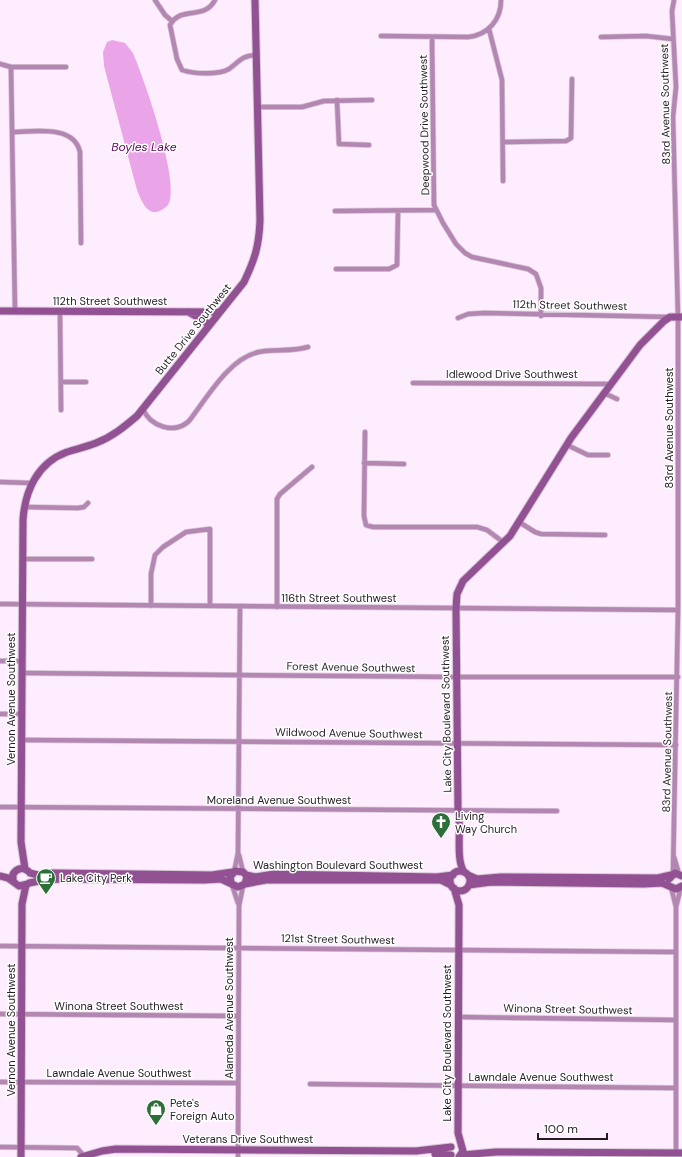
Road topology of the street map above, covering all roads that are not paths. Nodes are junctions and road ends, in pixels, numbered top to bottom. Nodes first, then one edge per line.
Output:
1 (155, 0) edge
2 (215, 0) edge
3 (255, 0) edge
4 (501, 0) edge
5 (674, 0) edge
6 (172, 21) junction
7 (489, 29) junction
8 (381, 36) dead end
9 (432, 37) junction
10 (600, 37) dead end
11 (674, 39) junction
12 (256, 54) junction
13 (0, 64) edge
14 (11, 67) junction
15 (66, 67) dead end
16 (572, 79) dead end
17 (337, 100) junction
18 (372, 100) dead end
19 (257, 107) junction
20 (12, 132) junction
21 (503, 142) junction
22 (369, 145) dead end
23 (503, 181) dead end
24 (435, 210) junction
25 (335, 211) dead end
26 (398, 211) junction
27 (81, 242) dead end
28 (336, 269) dead end
29 (0, 311) edge
30 (15, 311) junction
31 (60, 312) junction
32 (188, 312) junction
33 (220, 312) junction
34 (540, 316) junction
35 (677, 317) edge
36 (458, 318) dead end
37 (209, 326) junction
38 (308, 347) dead end
39 (61, 382) junction
40 (86, 382) dead end
41 (413, 382) dead end
42 (611, 384) junction
43 (604, 394) junction
44 (617, 399) dead end
45 (143, 409) junction
46 (61, 410) dead end
47 (365, 432) dead end
48 (567, 445) junction
49 (608, 455) dead end
50 (364, 463) junction
51 (404, 464) dead end
52 (312, 467) dead end
53 (0, 482) edge
54 (31, 483) junction
55 (88, 503) dead end
56 (24, 507) junction
57 (519, 522) junction
58 (605, 535) dead end
59 (503, 542) junction
60 (23, 559) junction
61 (92, 559) dead end
62 (0, 604) edge
63 (23, 605) junction
64 (151, 606) junction
65 (210, 606) junction
66 (240, 606) junction
67 (277, 607) junction
68 (456, 608) junction
69 (678, 610) junction
70 (0, 661) edge
71 (23, 661) junction
72 (23, 673) junction
73 (240, 674) junction
74 (456, 678) junction
75 (678, 678) junction
76 (0, 714) edge
77 (23, 714) junction
78 (23, 740) junction
79 (239, 740) junction
80 (457, 743) junction
81 (676, 745) junction
82 (676, 784) junction
83 (682, 784) edge
84 (0, 807) edge
85 (22, 807) junction
86 (239, 808) junction
87 (458, 810) junction
88 (557, 811) dead end
89 (21, 842) junction
90 (238, 853) junction
91 (460, 864) junction
92 (16, 870) junction
93 (28, 871) junction
94 (234, 872) junction
95 (0, 873) edge
96 (245, 873) junction
97 (454, 874) junction
98 (466, 874) junction
99 (678, 875) edge
100 (0, 876) edge
101 (15, 883) junction
102 (232, 883) junction
103 (27, 884) junction
104 (244, 885) junction
105 (670, 886) junction
106 (681, 886) edge
107 (453, 887) junction
108 (468, 887) junction
109 (22, 904) junction
110 (459, 905) junction
111 (239, 906) junction
112 (676, 907) junction
113 (676, 942) junction
114 (682, 942) edge
115 (0, 946) edge
116 (22, 946) junction
117 (239, 947) junction
118 (458, 950) junction
119 (676, 952) junction
120 (676, 993) junction
121 (682, 993) edge
122 (0, 1014) edge
123 (22, 1015) junction
124 (238, 1016) junction
125 (459, 1017) junction
126 (676, 1020) junction
127 (676, 1052) junction
128 (682, 1053) edge
129 (0, 1082) edge
130 (22, 1082) junction
131 (238, 1083) junction
132 (310, 1084) dead end
133 (458, 1085) junction
134 (676, 1088) junction
135 (0, 1147) edge
136 (21, 1147) junction
137 (416, 1151) junction
138 (458, 1151) edge
139 (679, 1153) edge
140 (238, 1154) edge
141 (395, 1154) edge
142 (591, 1155) edge
143 (83, 1156) edge
144 (452, 1156) edge
145 (21, 1157) edge

1 - 6 street
2 - 6 street
3 - 12 street, Butte Drive Southwest
4 - 7 street
5 - 11 street, 83rd Avenue Southwest
6 - 12 street
7 - 9 street
7 - 21 street
8 - 9 street
9 - 24 street, Deepwood Drive Southwest
10 - 11 street
11 - 35 street, 83rd Avenue Southwest
12 - 19 street, Butte Drive Southwest
13 - 14 street
14 - 15 street
14 - 20 street
16 - 21 street
17 - 18 street
17 - 19 street
17 - 22 street
19 - 33 street, Butte Drive Southwest
20 - 27 street
20 - 30 street
21 - 23 street
24 - 26 street
24 - 34 street, Deepwood Drive Southwest
25 - 26 street
26 - 28 street
29 - 30 street, 112th Street Southwest
30 - 31 street, 112th Street Southwest
31 - 32 street, 112th Street Southwest
31 - 39 street
32 - 33 street, 112th Street Southwest
32 - 37 street
33 - 37 street, Butte Drive Southwest
34 - 35 street, 112th Street Southwest
34 - 36 street, 112th Street Southwest
35 - 42 street
35 - 69 street, 83rd Avenue Southwest
37 - 45 street, Butte Drive Southwest
38 - 45 street
39 - 40 street
39 - 46 street
41 - 42 street, Idlewood Drive Southwest
42 - 43 street
43 - 44 street
43 - 48 street
45 - 54 street, Butte Drive Southwest
47 - 50 street
48 - 49 street
48 - 57 street
50 - 51 street
50 - 59 street
52 - 67 street
53 - 54 street
54 - 56 street, Butte Drive Southwest
55 - 56 street
56 - 60 street, Butte Drive Southwest
57 - 58 street
57 - 59 street
59 - 68 street, Lake City Boulevard Southwest
60 - 61 street
60 - 63 street, Butte Drive Southwest
62 - 63 street, 116th Street Southwest
63 - 64 street, 116th Street Southwest
63 - 71 street, Vernon Avenue Southwest
64 - 65 street, 116th Street Southwest
64 - 65 street
65 - 66 street, 116th Street Southwest
66 - 67 street, 116th Street Southwest
66 - 73 street
67 - 68 street, 116th Street Southwest
68 - 69 street, 116th Street Southwest
68 - 74 street, Lake City Boulevard Southwest
69 - 75 street, 83rd Avenue Southwest
70 - 71 street
71 - 72 street, Vernon Avenue Southwest
72 - 73 street, Forest Avenue Southwest
72 - 77 street, Vernon Avenue Southwest
73 - 74 street, Forest Avenue Southwest
73 - 79 street
74 - 75 street, Forest Avenue Southwest
74 - 80 street, Lake City Boulevard Southwest
75 - 81 street, 83rd Avenue Southwest
76 - 77 street
77 - 78 street, Vernon Avenue Southwest
78 - 79 street, Wildwood Avenue Southwest
78 - 85 street, Vernon Avenue Southwest
79 - 80 street, Wildwood Avenue Southwest
79 - 86 street
80 - 81 street, Wildwood Avenue Southwest
80 - 87 street, Lake City Boulevard Southwest
81 - 82 street, 83rd Avenue Southwest
82 - 83 street
82 - 99 street, 83rd Avenue Southwest
84 - 85 street, Moreland Avenue Southwest
85 - 86 street, Moreland Avenue Southwest
85 - 89 street, Vernon Avenue Southwest
86 - 87 street, Moreland Avenue Southwest
86 - 90 street
87 - 88 street, Moreland Avenue Southwest
87 - 91 street, Lake City Boulevard Southwest
89 - 92 street, Vernon Avenue Southwest
89 - 93 street, Vernon Avenue Southwest
90 - 94 street
90 - 96 street
91 - 97 street, Lake City Boulevard Southwest
91 - 98 street, Lake City Boulevard Southwest
92 - 93 street
92 - 95 street
92 - 101 street
93 - 94 street
93 - 103 street
94 - 96 street
94 - 102 street
96 - 97 street, Washington Boulevard Southwest
96 - 104 street
97 - 98 street
97 - 107 street
98 - 99 street
98 - 108 street
99 - 105 street
100 - 101 street
101 - 103 street
101 - 109 street, Vernon Avenue Southwest
102 - 103 street
102 - 104 street
102 - 111 street, Alameda Avenue Southwest
103 - 109 street, Vernon Avenue Southwest
104 - 107 street, Washington Boulevard Southwest
104 - 111 street, Alameda Avenue Southwest
105 - 106 street
105 - 108 street
105 - 112 street
106 - 112 street
107 - 108 street
107 - 110 street, Lake City Boulevard Southwest
108 - 110 street, Lake City Boulevard Southwest
109 - 116 street, Vernon Avenue Southwest
110 - 118 street, Lake City Boulevard Southwest
111 - 117 street, Alameda Avenue Southwest
112 - 113 street
113 - 114 street
113 - 119 street
115 - 116 street, 121st Street Southwest
116 - 117 street, 121st Street Southwest
116 - 123 street, Vernon Avenue Southwest
117 - 118 street, 121st Street Southwest
117 - 124 street, Alameda Avenue Southwest
118 - 119 street, 121st Street Southwest
118 - 125 street, Lake City Boulevard Southwest
119 - 120 street
120 - 121 street
120 - 126 street
122 - 123 street, Winona Street Southwest
123 - 124 street, Winona Street Southwest
123 - 130 street, Vernon Avenue Southwest
124 - 131 street, Alameda Avenue Southwest
125 - 126 street, Winona Street Southwest
125 - 133 street, Lake City Boulevard Southwest
126 - 127 street
127 - 128 street
127 - 134 street
129 - 130 street, Lawndale Avenue Southwest
130 - 131 street, Lawndale Avenue Southwest
130 - 136 street, Vernon Avenue Southwest
131 - 140 street, Alameda Avenue Southwest
132 - 133 street, Lawndale Avenue Southwest
133 - 134 street, Lawndale Avenue Southwest
133 - 138 street, Lake City Boulevard Southwest
134 - 139 street
135 - 136 street
136 - 143 street
136 - 145 street, Vernon Avenue Southwest
137 - 138 street, Veterans Drive Southwest
137 - 141 street, Veterans Drive Southwest
137 - 144 street, Veterans Drive Southwest
138 - 142 street, Veterans Drive Southwest
138 - 144 street, Lake City Boulevard Southwest
139 - 142 street, Veterans Drive Southwest
140 - 141 street, Veterans Drive Southwest
140 - 143 street, Veterans Drive Southwest

